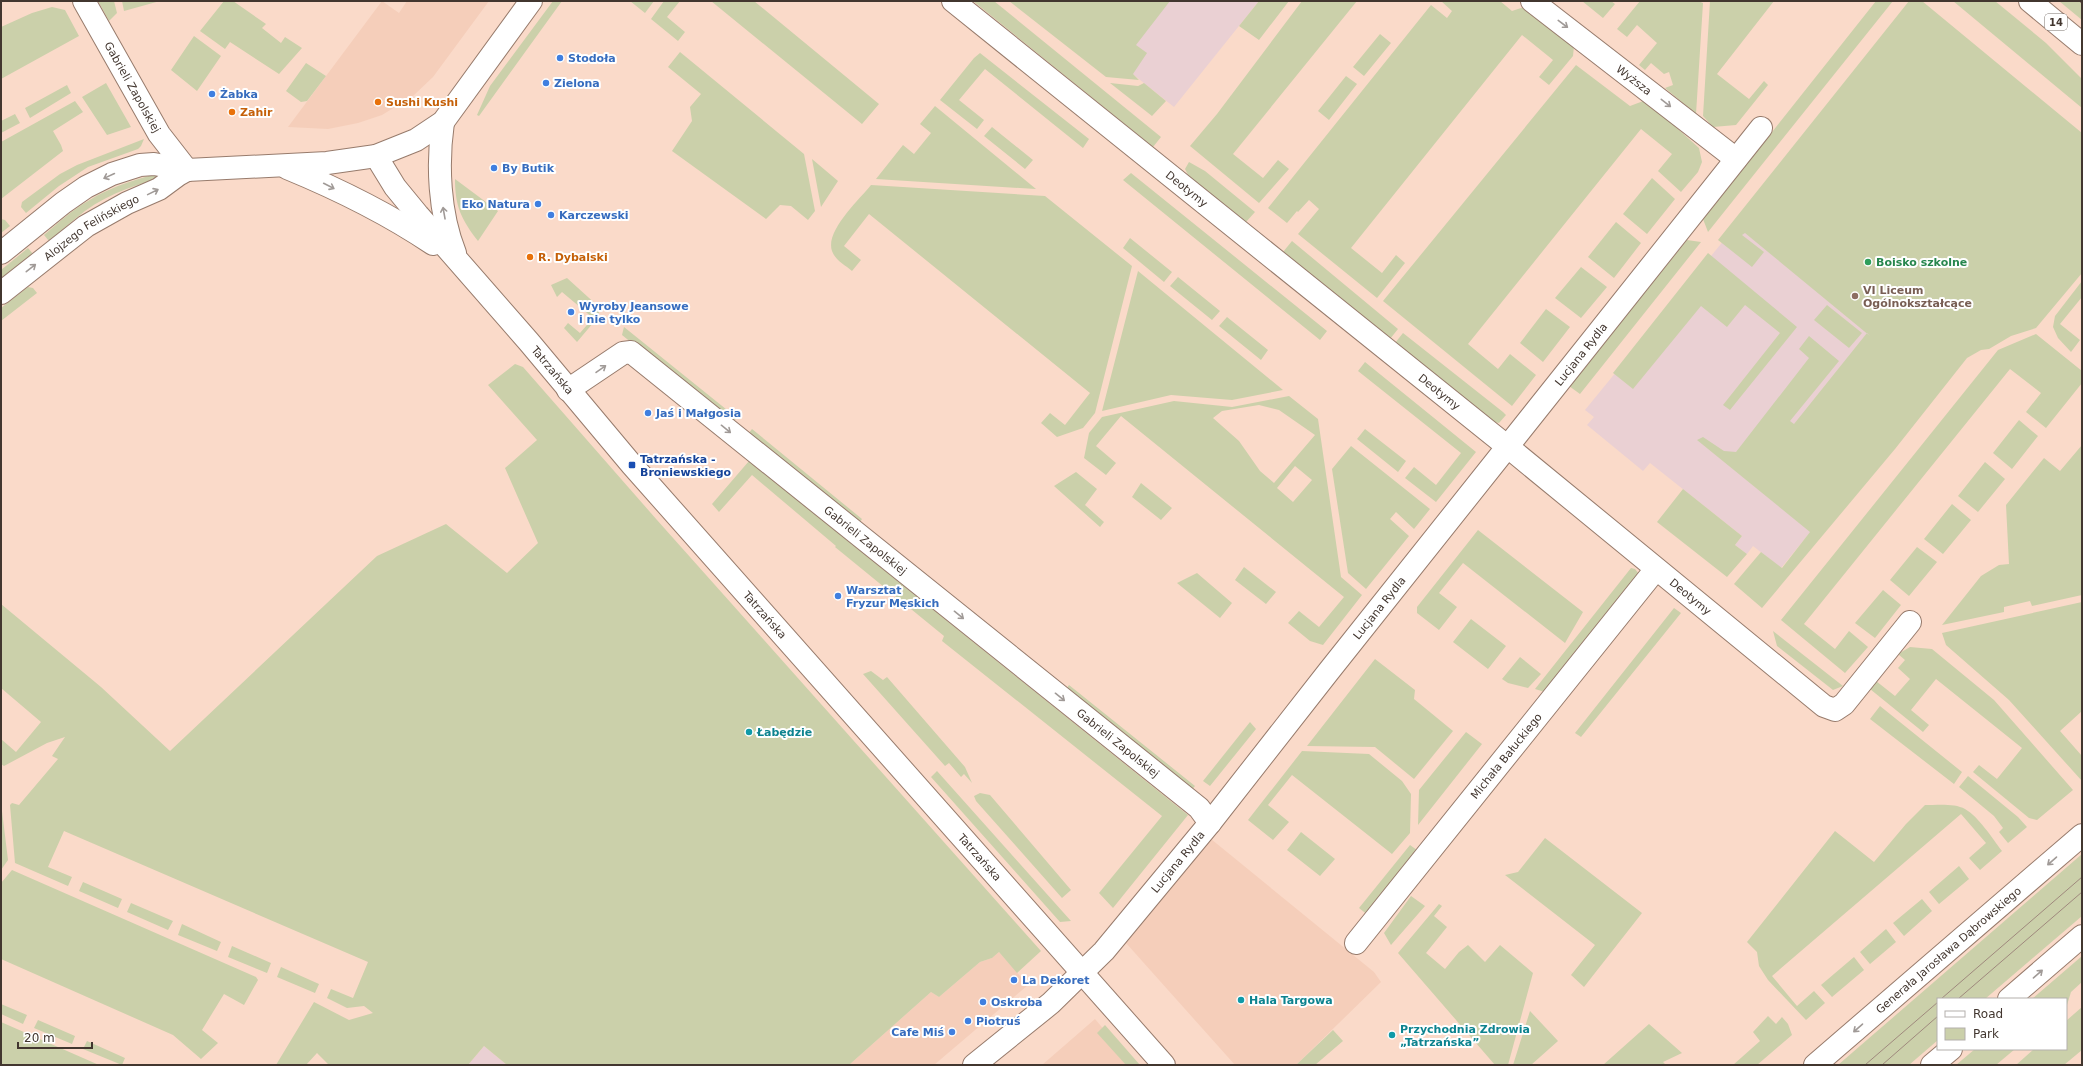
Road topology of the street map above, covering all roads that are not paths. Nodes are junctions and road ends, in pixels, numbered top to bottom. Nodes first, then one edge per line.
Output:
1 (84, 1) edge
2 (531, 1) edge
3 (953, 1) edge
4 (1532, 1) edge
5 (2030, 1) edge
6 (2082, 44) edge
7 (443, 122) junction
8 (1761, 128) dead end
9 (376, 156) junction
10 (1736, 159) junction
11 (280, 165) junction
12 (187, 170) junction
13 (1, 253) edge
14 (460, 263) junction
15 (1, 293) edge
16 (568, 390) junction
17 (1508, 447) junction
18 (1656, 569) junction
19 (1910, 622) dead end
20 (1210, 823) junction
21 (2082, 835) edge
22 (2082, 936) edge
23 (1356, 943) dead end
24 (1083, 974) junction
25 (2010, 998) edge
26 (1949, 1050) edge
27 (974, 1065) edge
28 (1164, 1065) edge
29 (1815, 1065) edge
30 (1932, 1065) edge

1 - 12 street, Gabrieli Zapolskiej
2 - 7 street
3 - 17 street, Deotymy
4 -> 10 street, Wyższa
5 - 6 street, 14
7 - 9 street, Alojzego Felińskiego
14 -> 7 street
8 - 10 street, Lucjana Rydla
9 - 11 street, Alojzego Felińskiego
9 - 14 street, Tatrzańska
10 - 17 street, Lucjana Rydla
11 - 12 street, Alojzego Felińskiego
11 -> 14 street
12 -> 13 street, Alojzego Felińskiego
15 -> 12 street, Alojzego Felińskiego
14 - 16 street, Tatrzańska
16 -> 20 street, Gabrieli Zapolskiej
16 - 24 street, Tatrzańska
17 - 18 street, Deotymy
17 - 20 street, Lucjana Rydla
18 - 19 street, Deotymy
18 - 23 street, Michała Bałuckiego
20 - 24 street, Lucjana Rydla
21 -> 29 street, Generała Jarosława Dąbrowskiego
25 -> 22 street
24 - 27 street, Lucjana Rydla
24 - 28 street, Tatrzańska
26 - 30 street

